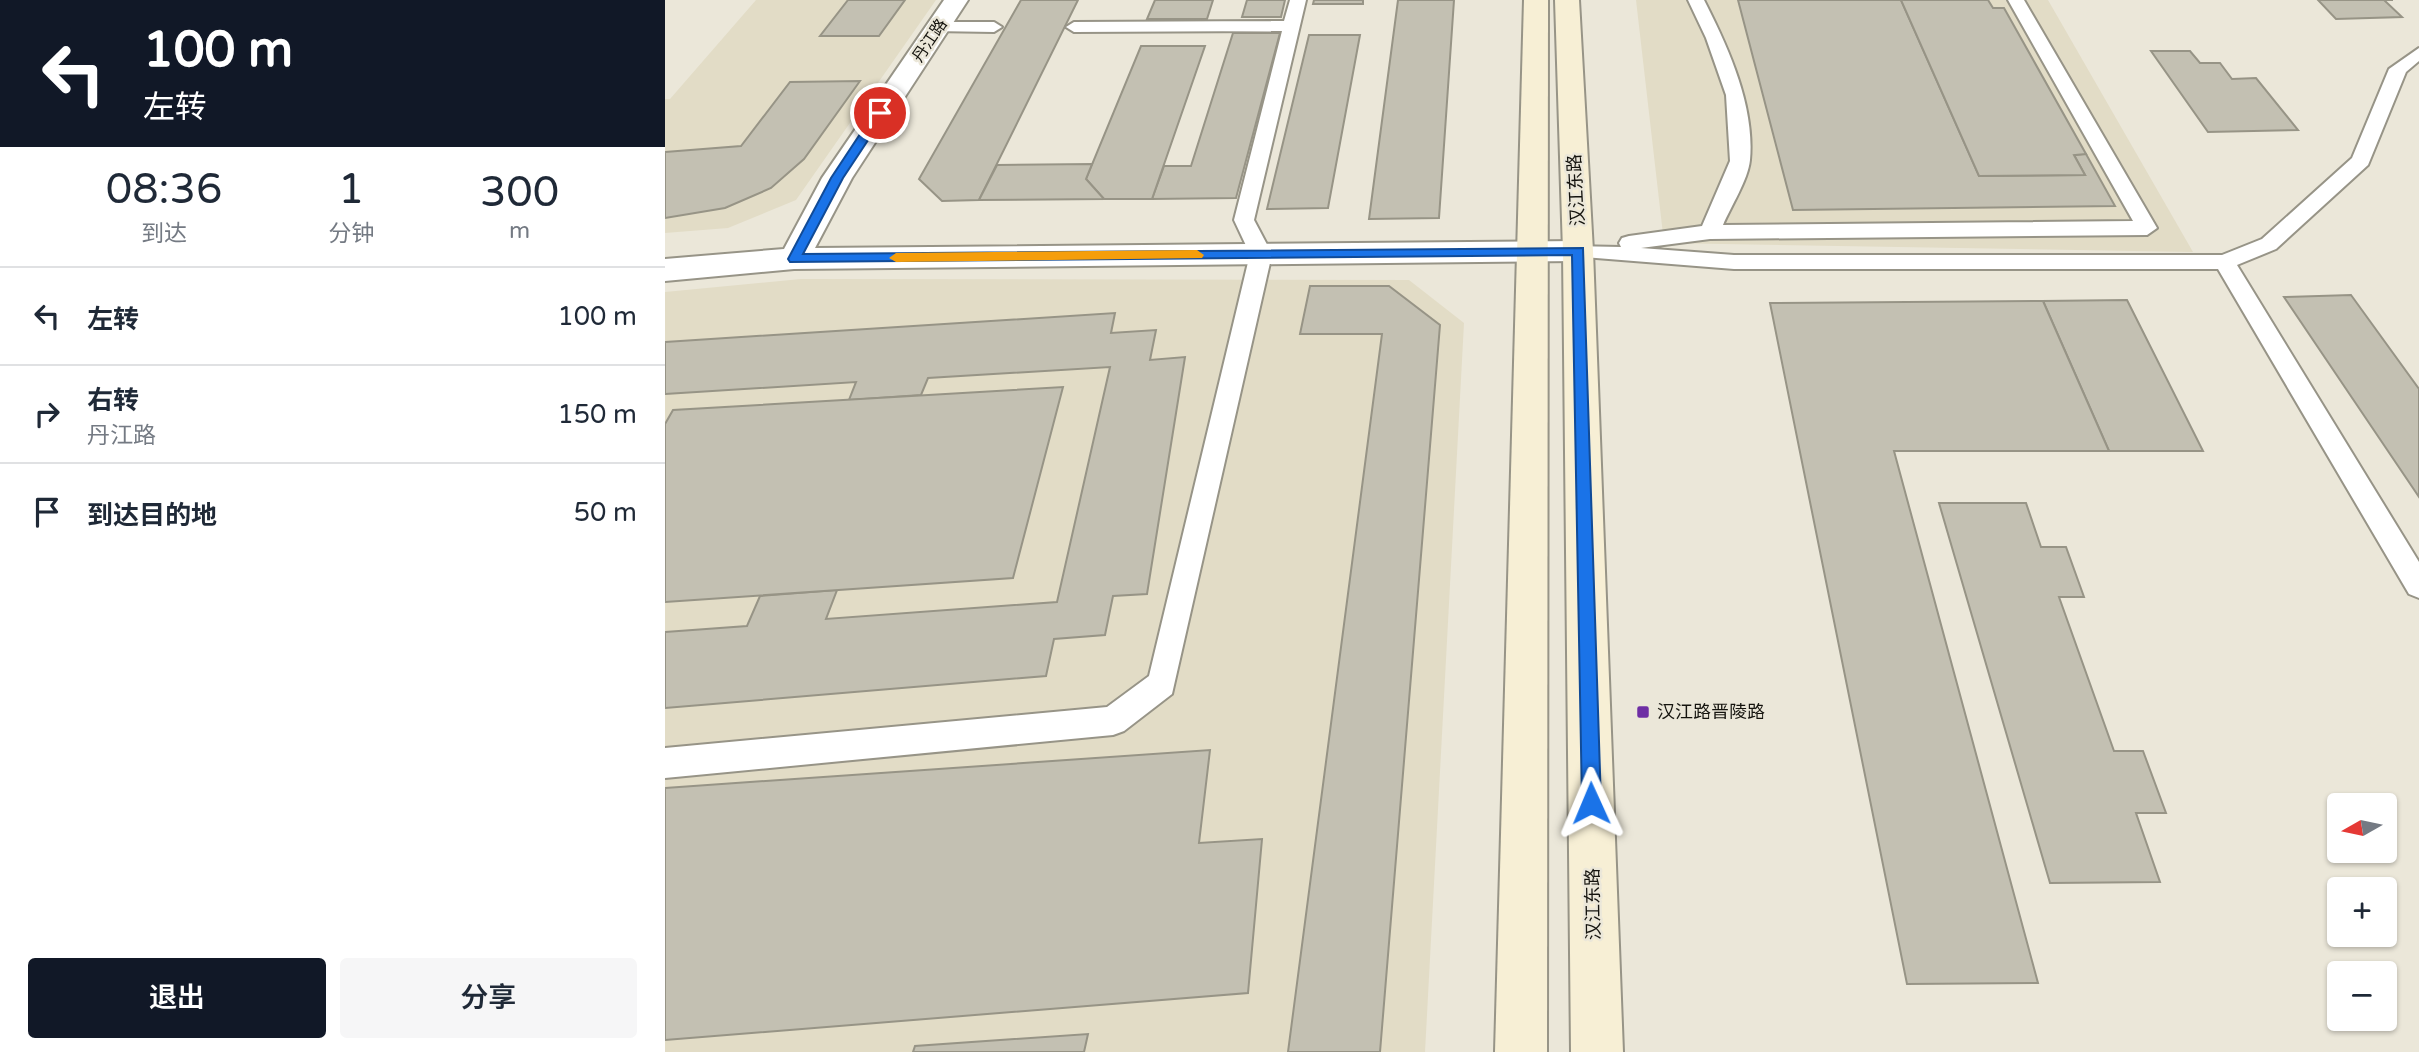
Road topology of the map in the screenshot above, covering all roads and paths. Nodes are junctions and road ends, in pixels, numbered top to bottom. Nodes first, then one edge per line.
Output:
1 (956, 0) edge
2 (1298, 0) edge
3 (1536, 0) edge
4 (1567, 0) edge
5 (1696, 0) edge
6 (2016, 0) edge
7 (1291, 26) junction
8 (938, 27) junction
9 (994, 27) dead end
10 (1075, 27) dead end
11 (2419, 53) edge
12 (1710, 232) junction
13 (1534, 251) junction
14 (1578, 251) junction
15 (1261, 254) junction
16 (794, 259) junction
17 (2224, 262) junction
18 (667, 270) edge
19 (2419, 586) edge
20 (665, 763) edge
21 (1521, 1052) edge
22 (1597, 1052) edge

1 - 8 street, 丹江路
2 - 7 lane
3 - 13 street
4 - 14 street, 汉江东路
5 - 12 lane
6 - 12 lane
7 - 10 lane
7 - 15 lane
8 - 9 lane
8 - 16 street, 丹江路
11 - 17 lane
12 - 14 lane
13 - 14 street
13 - 15 street
13 - 21 street
14 - 17 lane
14 - 22 street, 汉江东路
15 - 16 street
15 - 20 lane
16 - 18 street
17 - 19 lane

